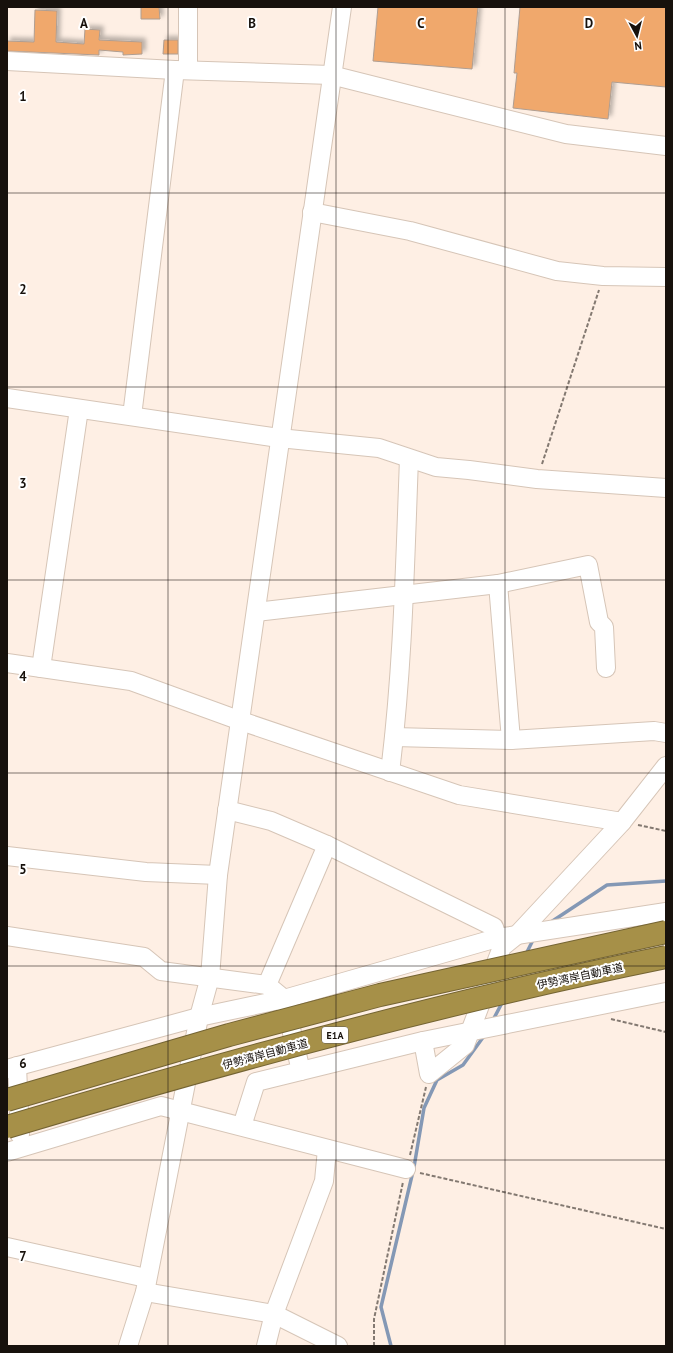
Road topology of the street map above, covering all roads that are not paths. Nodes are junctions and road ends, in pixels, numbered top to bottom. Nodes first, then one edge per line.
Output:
1 (188, 7) edge
2 (342, 7) edge
3 (7, 61) edge
4 (181, 70) junction
5 (331, 75) junction
6 (666, 146) edge
7 (312, 212) junction
8 (666, 277) edge
9 (7, 398) edge
10 (79, 409) junction
11 (132, 416) junction
12 (280, 438) junction
13 (409, 459) junction
14 (666, 488) edge
15 (498, 584) junction
16 (403, 596) junction
17 (256, 612) junction
18 (7, 663) edge
19 (41, 668) junction
20 (606, 668) dead end
21 (241, 721) junction
22 (666, 733) edge
23 (394, 737) junction
24 (511, 740) junction
25 (666, 766) edge
26 (390, 772) junction
27 (227, 810) junction
28 (622, 822) junction
29 (327, 845) junction
30 (7, 856) edge
31 (218, 875) junction
32 (666, 912) edge
33 (666, 932) edge
34 (517, 935) junction
35 (7, 936) edge
36 (497, 938) junction
37 (666, 957) edge
38 (210, 977) junction
39 (267, 985) junction
40 (666, 992) edge
41 (284, 1000) junction
42 (199, 1017) junction
43 (470, 1033) junction
44 (423, 1042) junction
45 (12, 1068) edge
46 (301, 1071) junction
47 (7, 1100) edge
48 (180, 1110) junction
49 (242, 1126) junction
50 (7, 1127) edge
51 (327, 1149) junction
52 (14, 1150) edge
53 (406, 1170) road end
54 (7, 1247) edge
55 (145, 1285) junction
56 (274, 1314) junction
57 (128, 1346) edge
58 (266, 1346) edge
59 (338, 1346) edge

1 - 4 street
2 - 5 street
3 - 4 street
4 - 5 street
4 - 11 street
5 - 6 street
5 - 7 street
7 - 8 street
7 - 12 street
9 - 10 street
10 - 11 street
10 - 19 street
11 - 12 street
12 - 13 street
12 - 17 street
13 - 14 street
13 - 16 street
15 - 16 street
15 - 20 street
15 - 24 street
16 - 17 street
16 - 23 street
17 - 21 street
18 - 19 street
19 - 21 street
21 - 26 street
21 - 27 street
22 - 24 street
23 - 24 street
23 - 26 street
25 - 28 street
26 - 28 street
27 - 29 street
27 - 31 street
28 - 34 street
29 - 36 street
29 - 39 street
30 - 31 street
31 - 38 street
32 - 34 street
33 - 47 highway, E1A, bridge
34 - 36 street
34 - 43 street
35 - 38 street
36 - 41 street
37 - 50 highway, 伊勢湾岸自動車道 / E1A, bridge
38 - 39 street
38 - 42 street
39 - 41 street
40 - 43 street
41 - 42 street
41 - 46 street
42 - 45 street
42 - 48 street
43 - 44 street
43 - 44 street
44 - 46 street
45 - 52 street
46 - 49 street
48 - 49 street
48 - 52 street
48 - 55 street
49 - 51 street
51 - 53 street
51 - 56 street
54 - 55 street
55 - 56 street
55 - 57 street
56 - 58 street
56 - 59 street

